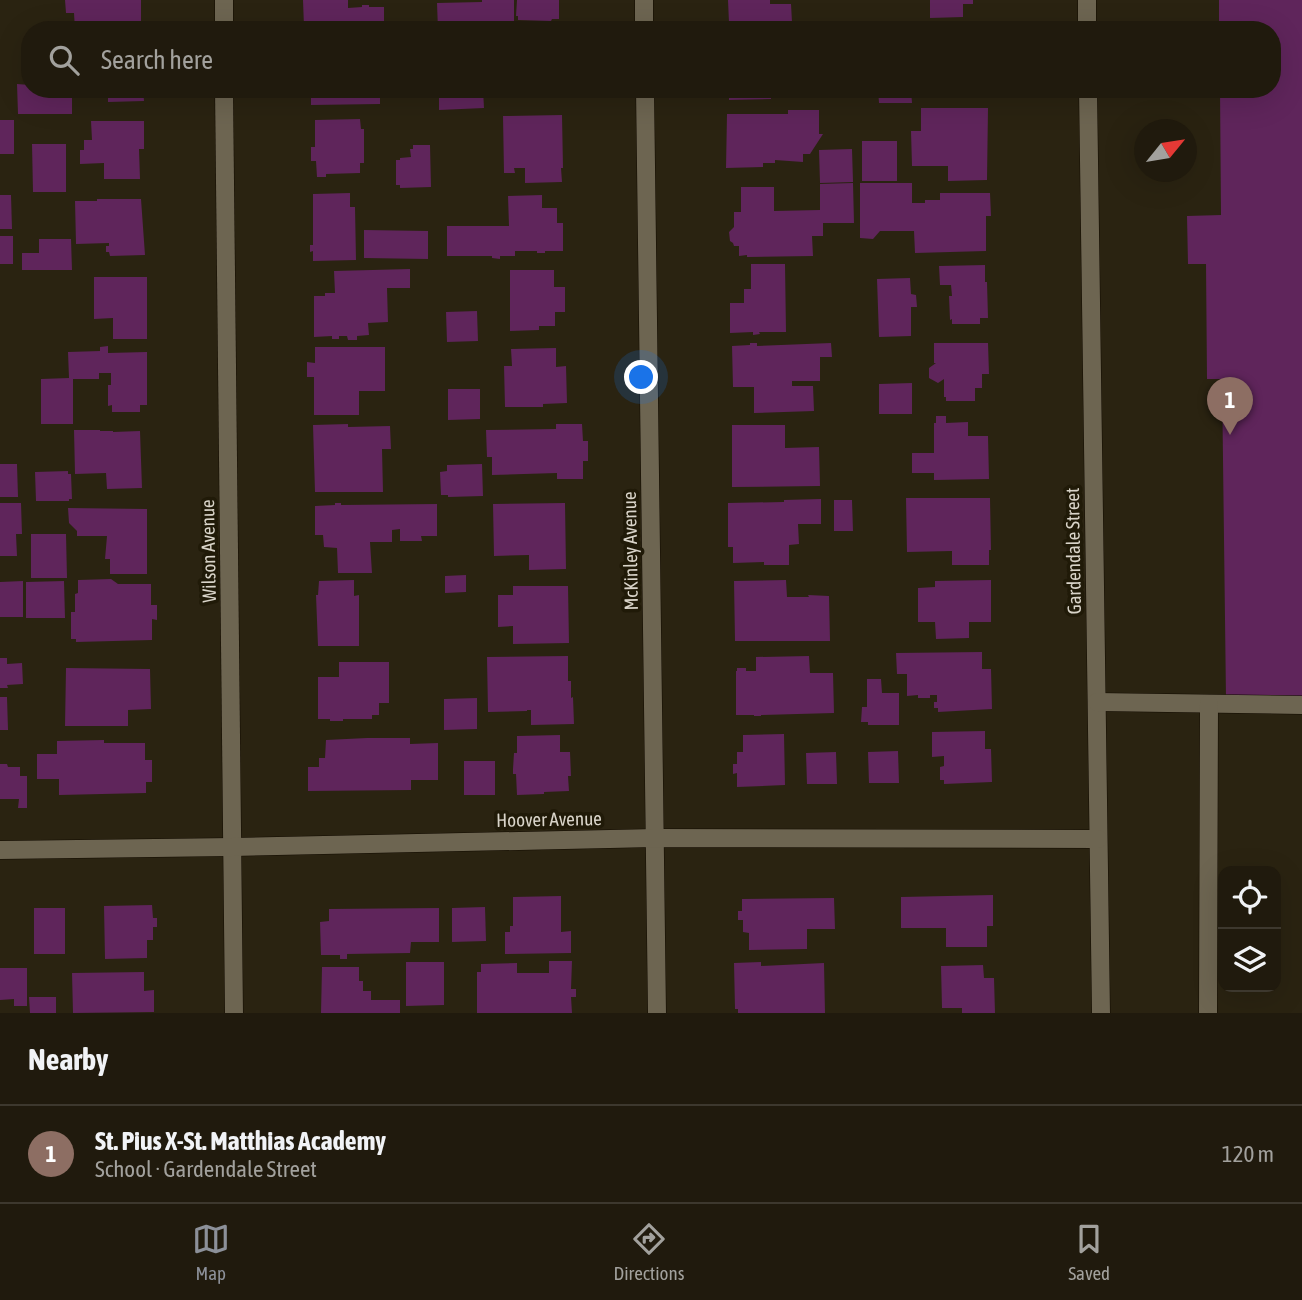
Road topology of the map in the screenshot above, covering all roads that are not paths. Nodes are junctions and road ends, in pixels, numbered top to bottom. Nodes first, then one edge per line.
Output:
1 (223, 0) edge
2 (644, 0) edge
3 (1087, 0) edge
4 (224, 21) edge
5 (644, 21) edge
6 (1087, 21) edge
7 (224, 98) edge
8 (645, 98) edge
9 (1088, 98) edge
10 (1097, 702) junction
11 (1209, 704) junction
12 (1302, 705) edge
13 (655, 838) junction
14 (1098, 839) junction
15 (232, 847) junction
16 (0, 850) edge
17 (234, 1013) edge
18 (656, 1013) edge
19 (1101, 1013) edge
20 (1208, 1013) edge

1 - 4 street
2 - 5 street
3 - 6 street
7 - 15 street, Wilson Avenue
8 - 13 street, McKinley Avenue
9 - 10 street, Gardendale Street
10 - 11 street
10 - 14 street, Gardendale Street
11 - 12 street
11 - 20 street
13 - 14 street, Hoover Avenue
13 - 15 street, Hoover Avenue
13 - 18 street, McKinley Avenue
14 - 19 street, Gardendale Street
15 - 16 street, Hoover Avenue
15 - 17 street, Wilson Avenue

